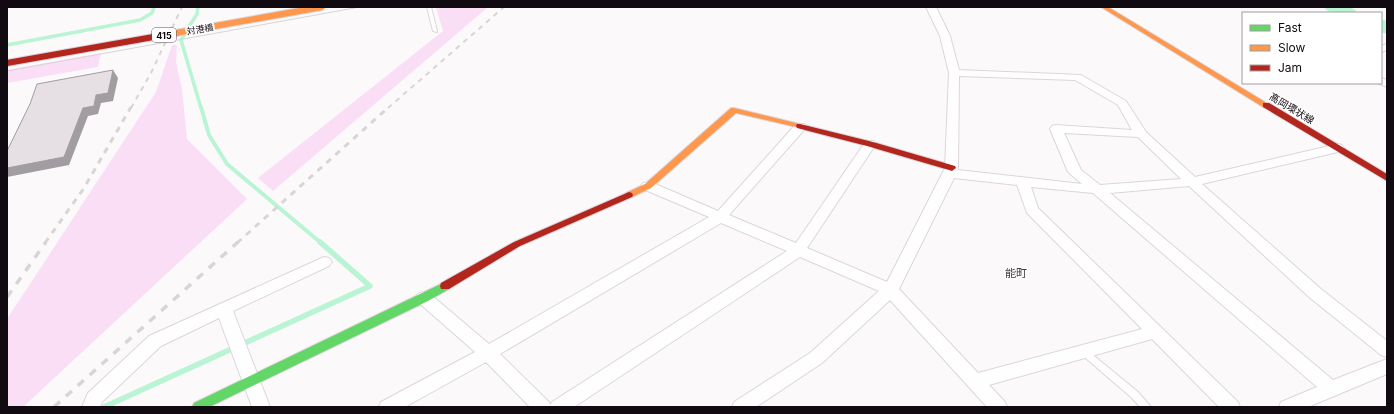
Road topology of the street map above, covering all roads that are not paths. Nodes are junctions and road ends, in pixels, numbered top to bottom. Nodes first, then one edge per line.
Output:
1 (322, 7) edge
2 (429, 7) edge
3 (931, 7) edge
4 (1104, 7) edge
5 (435, 31) dead end
6 (7, 63) edge
7 (954, 73) junction
8 (800, 126) junction
9 (1140, 134) junction
10 (870, 144) junction
11 (1338, 148) junction
12 (951, 171) junction
13 (1387, 178) edge
14 (1192, 182) junction
15 (1023, 183) junction
16 (648, 186) junction
17 (1096, 188) junction
18 (720, 217) junction
19 (798, 251) junction
20 (324, 262) dead end
21 (891, 290) junction
22 (424, 298) junction
23 (224, 309) junction
24 (1156, 332) junction
25 (1387, 350) edge
26 (1084, 352) junction
27 (488, 353) junction
28 (1387, 366) edge
29 (976, 381) junction
30 (252, 382) junction
31 (1331, 389) junction
32 (752, 404) edge
33 (91, 407) edge
34 (198, 407) edge
35 (261, 407) edge
36 (388, 407) edge
37 (542, 407) edge
38 (559, 407) edge
39 (998, 407) edge
40 (1146, 407) edge
41 (1232, 407) edge
42 (1288, 407) edge

1 - 6 main road, 対港橋 / 415, bridge
2 - 5 lane
3 - 7 street
4 - 11 main road, 高岡環状線
7 - 9 street
7 - 12 street
8 - 10 main road
8 - 16 main road
8 - 18 street
9 - 14 street
9 - 17 street
10 - 12 main road
10 - 19 street
11 - 13 main road, 高岡環状線
11 - 14 street
12 - 15 street
12 - 21 street
14 - 17 street
14 - 25 street
15 - 17 street
15 - 24 street
16 - 18 street
16 - 22 main road
17 - 31 street
18 - 19 street
18 - 27 street
19 - 21 street
19 - 38 street
20 - 23 street
21 - 29 street
21 - 32 street
22 - 27 street
22 - 30 main road
23 - 30 street
23 - 33 street
24 - 26 street
24 - 41 street
26 - 29 street
26 - 40 lane
27 - 36 street
27 - 37 street
28 - 31 street
29 - 39 street
30 - 34 main road
30 - 35 street
31 - 42 street

